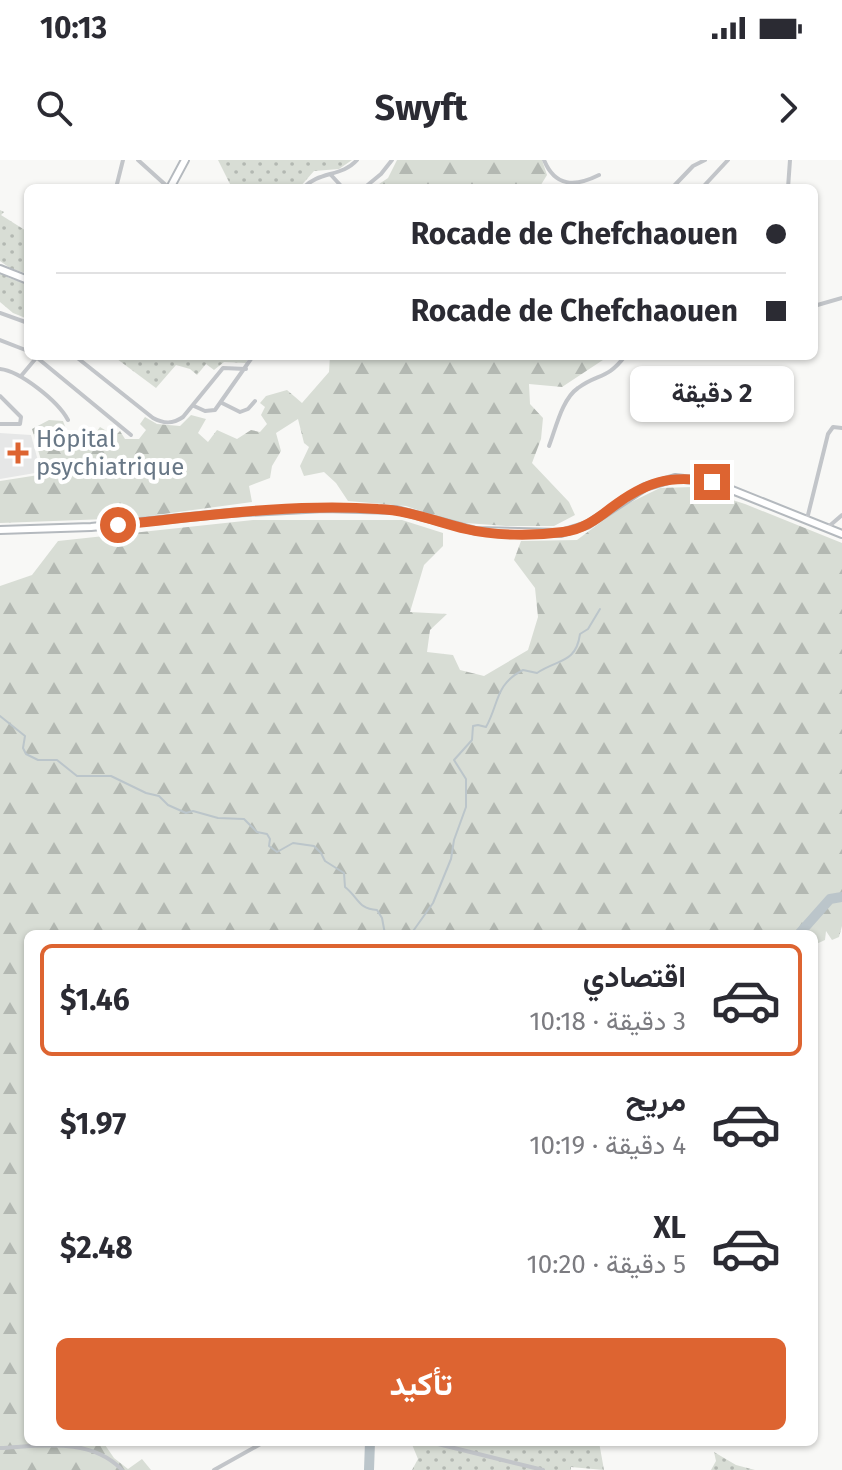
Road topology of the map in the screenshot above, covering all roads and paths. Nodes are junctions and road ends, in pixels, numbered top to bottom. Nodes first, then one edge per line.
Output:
1 (123, 160) edge
2 (138, 160) edge
3 (185, 160) edge
4 (357, 160) edge
5 (392, 160) edge
6 (544, 160) edge
7 (705, 160) edge
8 (728, 160) edge
9 (790, 160) edge
10 (331, 174) junction
11 (599, 175) dead end
12 (117, 184) edge
13 (165, 184) edge
14 (171, 184) edge
15 (308, 184) edge
16 (340, 184) edge
17 (369, 184) edge
18 (676, 184) edge
19 (706, 184) edge
20 (788, 184) edge
21 (0, 269) edge
22 (24, 278) edge
23 (842, 298) edge
24 (818, 305) edge
25 (0, 307) edge
26 (0, 313) edge
27 (10, 317) junction
28 (24, 322) edge
29 (0, 340) edge
30 (24, 349) edge
31 (34, 360) edge
32 (40, 360) edge
33 (80, 360) edge
34 (251, 360) edge
35 (621, 360) edge
36 (1, 368) edge
37 (246, 369) junction
38 (21, 376) junction
39 (0, 396) edge
40 (255, 401) dead end
41 (222, 403) junction
42 (193, 406) junction
43 (68, 420) dead end
44 (0, 424) edge
45 (842, 428) edge
46 (131, 435) dead end
47 (549, 446) dead end
48 (842, 515) edge
49 (807, 519) junction
50 (827, 528) junction
51 (0, 530) edge
52 (842, 534) edge
53 (257, 1446) edge
54 (446, 1446) edge
55 (0, 1448) edge
56 (122, 1470) edge
57 (214, 1470) edge
58 (543, 1470) edge

1 - 12 street
2 - 13 street
3 - 14 main road
4 - 10 street
5 - 17 street
6 - 11 street
7 - 18 street
8 - 19 street
9 - 20 street
10 - 15 street
10 - 16 street
21 - 22 main road
23 - 24 street
25 - 27 street
26 - 27 street
27 - 28 street
29 - 30 street
31 - 38 street
32 - 46 street
33 - 42 street
34 - 37 street
35 - 47 street
36 - 38 street
37 - 41 street
37 - 42 street
38 - 43 street
39 - 44 street
40 - 41 street
41 - 42 street
45 - 49 street
48 - 50 street
49 - 50 main road
49 - 51 main road
50 - 52 main road
53 - 57 street
54 - 58 street
55 - 56 street

